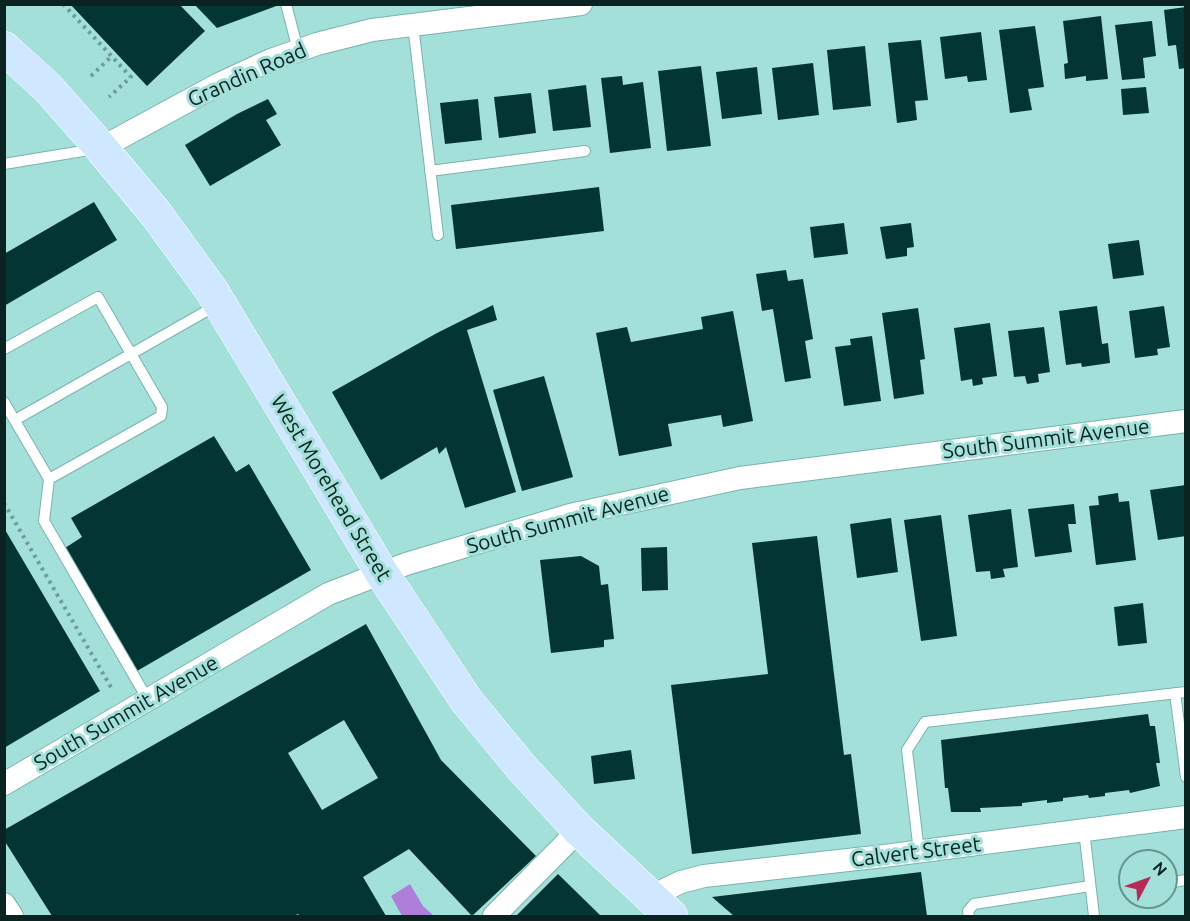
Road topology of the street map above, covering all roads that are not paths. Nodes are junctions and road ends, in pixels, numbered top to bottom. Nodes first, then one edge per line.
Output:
1 (286, 4) edge
2 (581, 4) edge
3 (413, 25) junction
4 (4, 48) edge
5 (298, 50) junction
6 (101, 148) junction
7 (585, 151) dead end
8 (4, 164) edge
9 (430, 171) junction
10 (438, 235) dead end
11 (220, 303) junction
12 (4, 349) edge
13 (133, 354) junction
14 (4, 402) edge
15 (15, 420) junction
16 (1185, 421) edge
17 (49, 479) junction
18 (381, 572) junction
19 (1180, 692) edge
20 (148, 700) junction
21 (1185, 777) edge
22 (4, 784) edge
23 (1185, 817) edge
24 (579, 830) junction
25 (1084, 830) junction
26 (920, 852) junction
27 (1090, 886) junction
28 (4, 904) edge
29 (661, 907) edge
30 (12, 916) edge
31 (494, 916) edge
32 (969, 916) edge
33 (1094, 916) edge

1 - 5 lane
2 - 3 street, Grandin Road
3 - 5 street, Grandin Road
3 - 9 lane
4 - 6 main road, West Morehead Street
5 - 6 street, Grandin Road
6 - 8 lane
6 - 11 main road, West Morehead Street
7 - 9 lane
9 - 10 lane
11 - 13 lane
11 - 18 main road, West Morehead Street
12 - 13 lane
13 - 15 lane
13 - 17 lane
14 - 15 lane
15 - 17 lane
16 - 18 street, South Summit Avenue
17 - 20 lane
18 - 20 street, South Summit Avenue
18 - 24 main road, West Morehead Street
19 - 21 lane
19 - 26 lane
20 - 22 street, South Summit Avenue
23 - 25 street, Calvert Street
24 - 29 main road, West Morehead Street
24 - 31 street
25 - 26 street, Calvert Street
25 - 27 lane
26 - 29 street, Calvert Street
27 - 32 lane
27 - 33 lane
28 - 30 street

